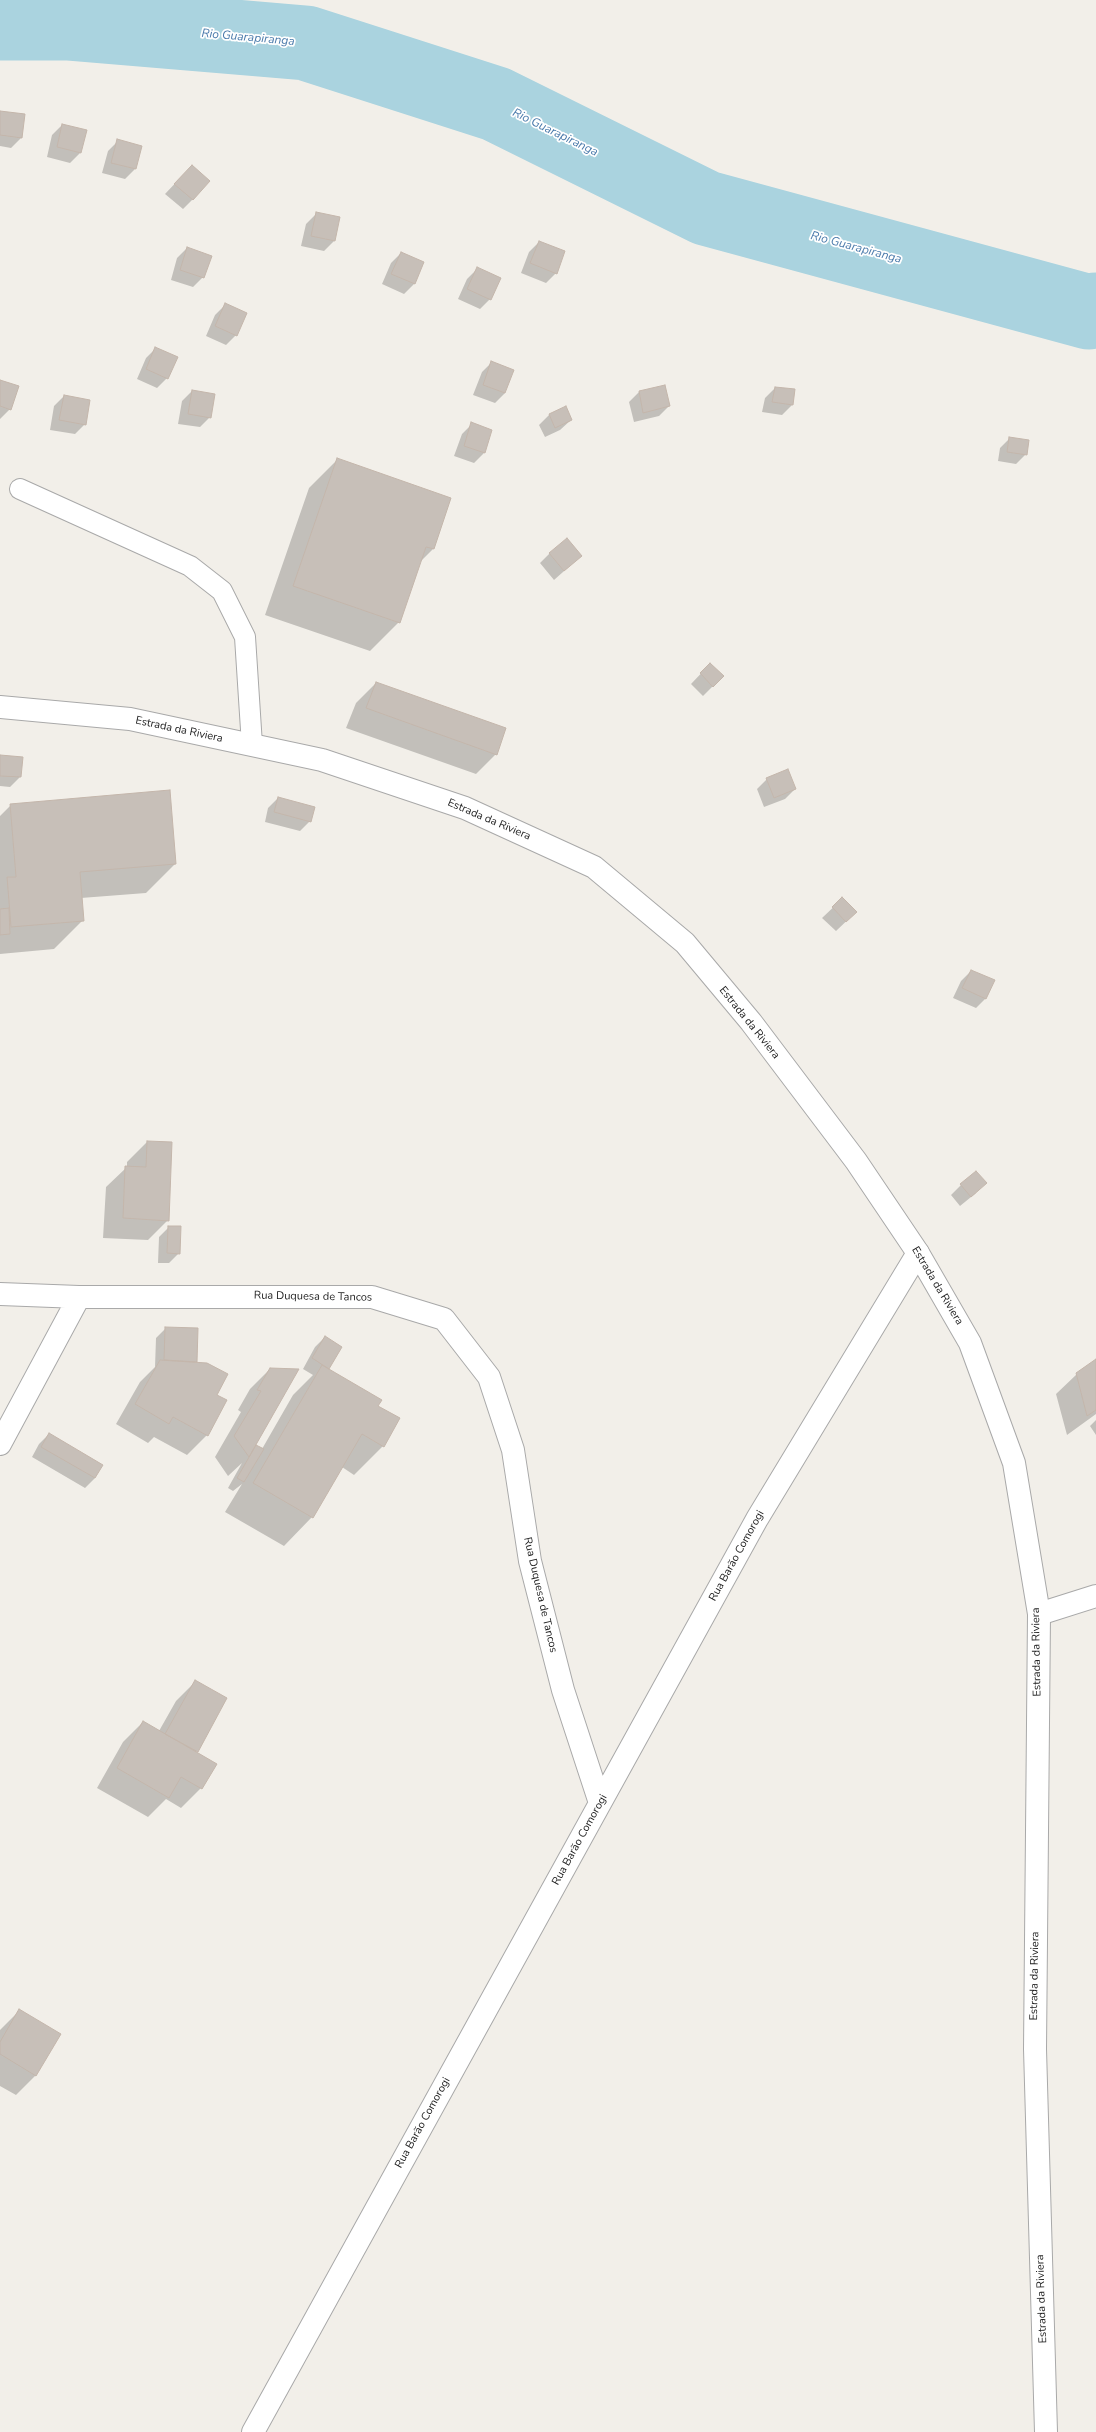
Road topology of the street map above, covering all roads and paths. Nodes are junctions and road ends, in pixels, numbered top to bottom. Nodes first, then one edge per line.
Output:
1 (20, 489) dead end
2 (0, 707) edge
3 (252, 745) junction
4 (918, 1253) junction
5 (0, 1294) edge
6 (78, 1297) junction
7 (0, 1444) edge
8 (1096, 1596) edge
9 (1039, 1614) junction
10 (600, 1803) junction
11 (253, 2432) edge
12 (1046, 2432) edge

1 - 3 lane
2 - 3 street, Estrada da Riviera
3 - 4 street, Estrada da Riviera
4 - 9 street, Estrada da Riviera
4 - 10 street, Rua Barão Comorogi
5 - 6 street, Rua Duquesa de Tancos
6 - 7 street
6 - 10 street, Rua Duquesa de Tancos
8 - 9 street
9 - 12 street, Estrada da Riviera
10 - 11 street, Rua Barão Comorogi

